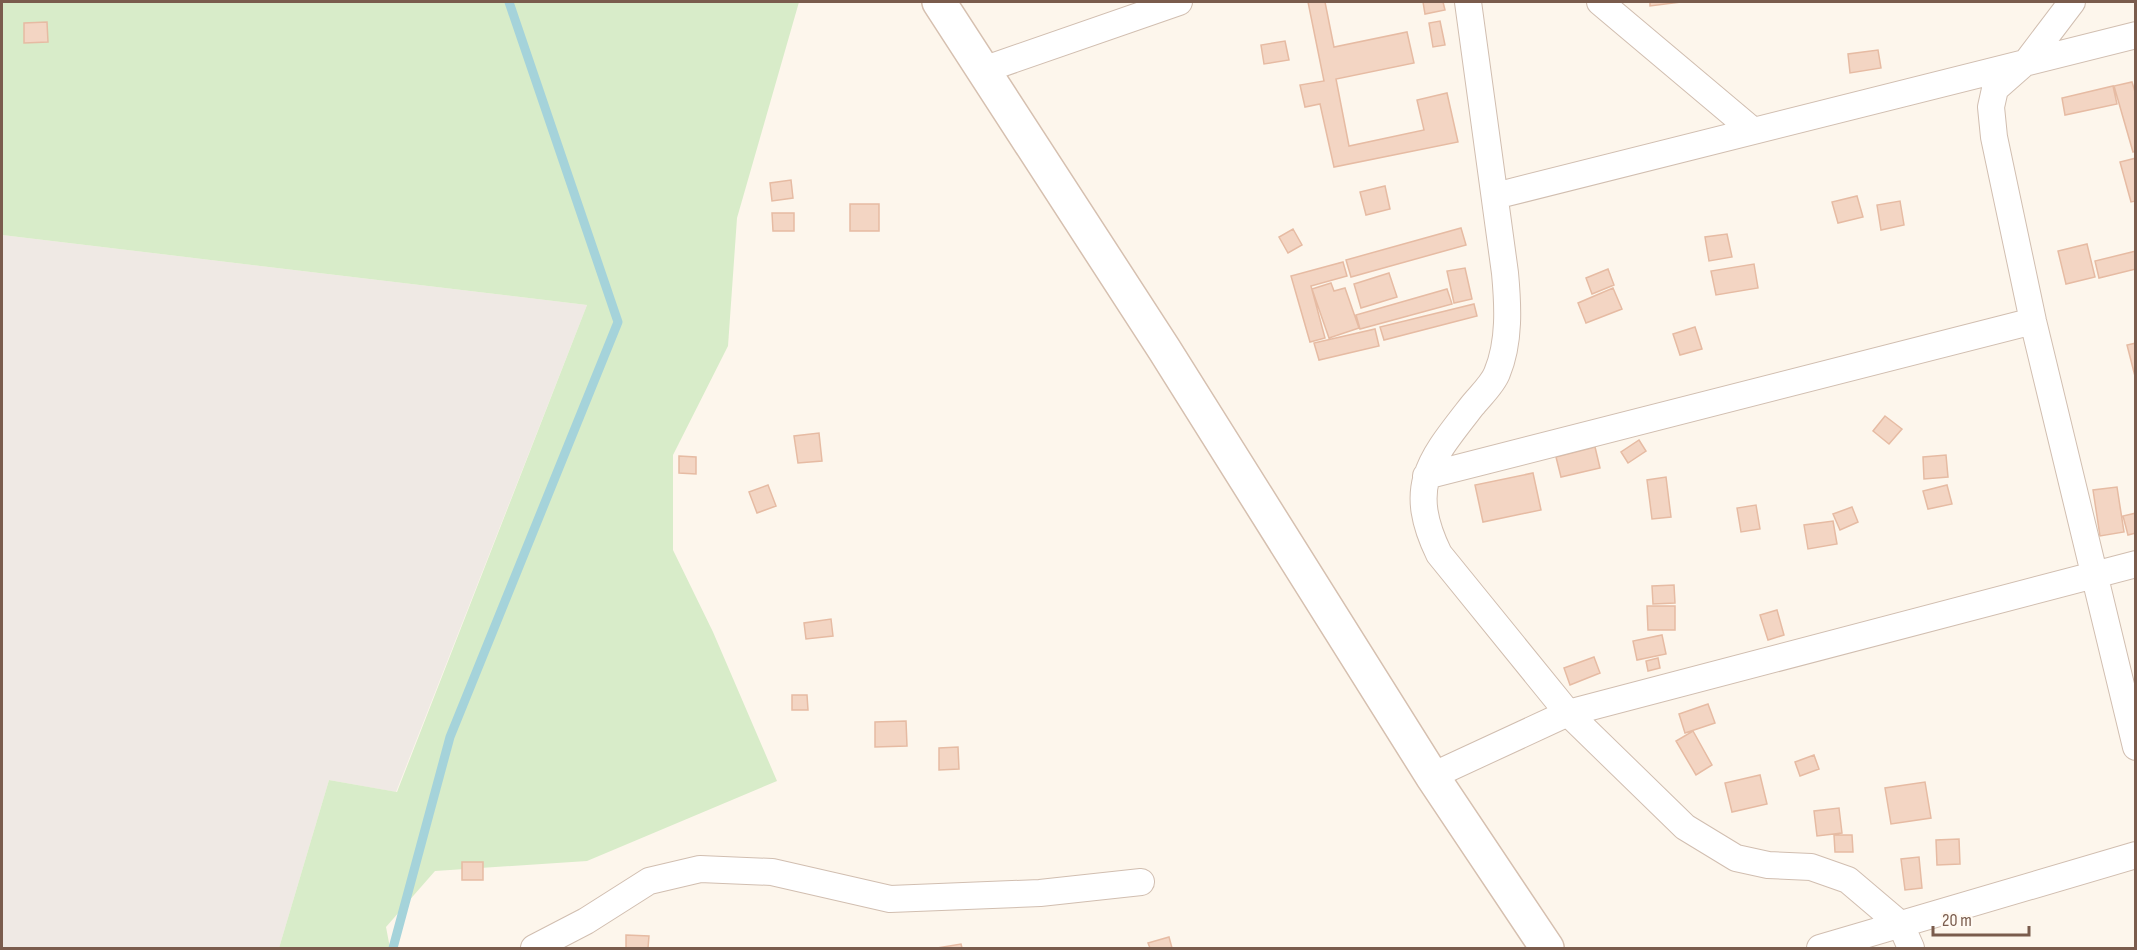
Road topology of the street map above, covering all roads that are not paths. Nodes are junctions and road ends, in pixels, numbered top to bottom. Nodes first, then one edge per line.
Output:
1 (939, 2) edge
2 (1179, 2) edge
3 (1468, 2) edge
4 (1600, 2) edge
5 (2072, 2) edge
6 (2136, 35) edge
7 (2028, 60) junction
8 (983, 70) junction
9 (1752, 130) junction
10 (1495, 196) junction
11 (2033, 321) junction
12 (1426, 476) junction
13 (2136, 564) edge
14 (2094, 574) junction
15 (1568, 713) junction
16 (2136, 747) edge
17 (1432, 776) junction
18 (2136, 855) edge
19 (1140, 882) dead end
20 (1901, 925) junction
21 (534, 948) edge
22 (1546, 948) edge
23 (1820, 948) edge
24 (1911, 948) edge

1 - 8 main road
2 - 8 street
3 - 10 street
4 - 9 street
5 - 7 street
6 - 7 street
7 - 9 street
7 - 11 street
8 - 17 main road
9 - 10 street
10 - 12 street
11 - 12 street
11 - 14 street
12 - 15 street
13 - 14 street
14 - 15 street
14 - 16 street
15 - 17 street
15 - 20 street
17 - 22 main road
18 - 20 street
19 - 21 street
20 - 23 street
20 - 24 street

